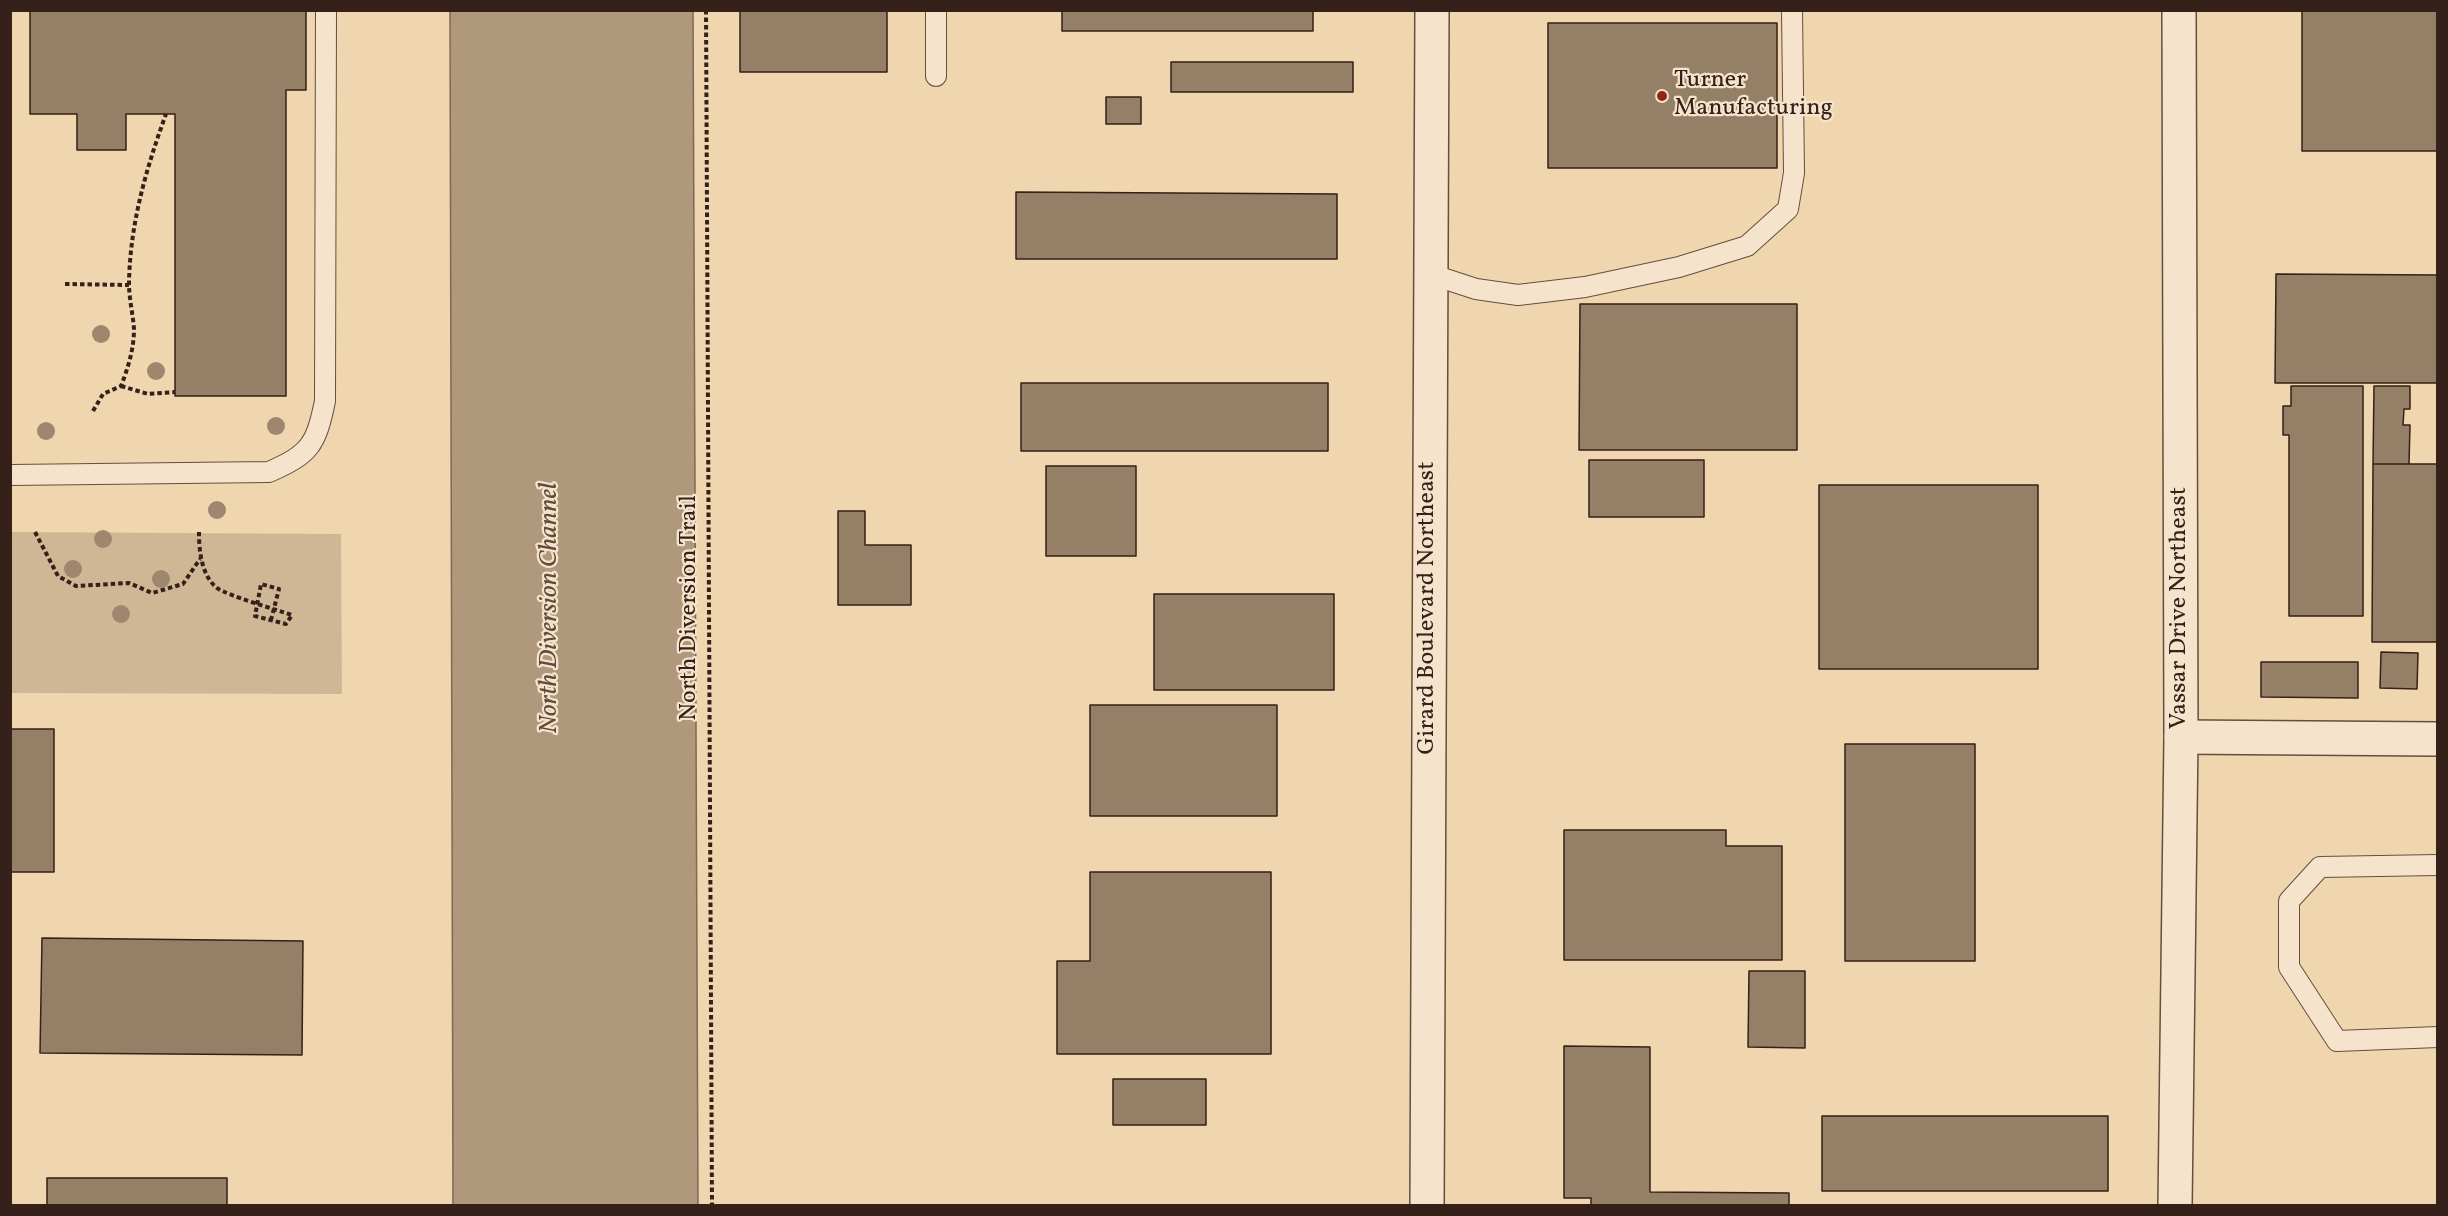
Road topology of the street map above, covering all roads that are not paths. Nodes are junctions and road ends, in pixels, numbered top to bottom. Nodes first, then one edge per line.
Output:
1 (326, 10) edge
2 (936, 10) edge
3 (1432, 10) edge
4 (1792, 10) edge
5 (2179, 10) edge
6 (936, 76) dead end
7 (1430, 274) junction
8 (10, 475) edge
9 (2181, 737) junction
10 (2438, 739) edge
11 (2438, 865) edge
12 (2438, 1037) edge
13 (1427, 1206) edge
14 (2175, 1206) edge

1 - 8 lane
2 - 6 lane
3 - 7 street, Girard Boulevard Northeast
4 - 7 lane
5 - 9 street, Vassar Drive Northeast
7 - 13 street, Girard Boulevard Northeast
9 - 10 street
9 - 14 street, Vassar Drive Northeast
11 - 12 lane

